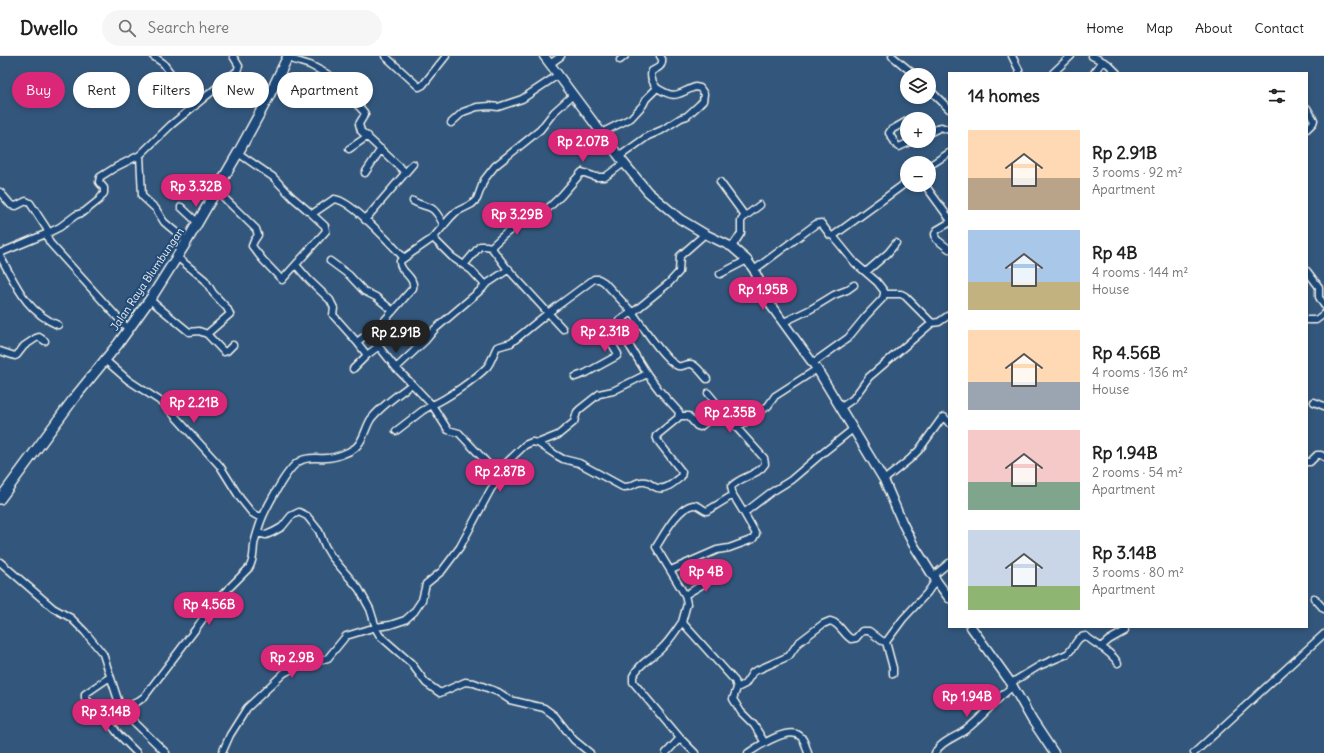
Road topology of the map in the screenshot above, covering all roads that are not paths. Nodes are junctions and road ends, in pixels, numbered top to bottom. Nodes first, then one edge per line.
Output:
1 (153, 56) edge
2 (233, 56) edge
3 (385, 56) edge
4 (446, 56) edge
5 (544, 56) edge
6 (561, 56) edge
7 (660, 56) edge
8 (892, 56) edge
9 (1012, 56) edge
10 (1070, 56) edge
11 (1092, 56) edge
12 (288, 57) edge
13 (1102, 62) junction
14 (550, 64) junction
15 (907, 68) edge
16 (170, 72) edge
17 (281, 72) edge
18 (1019, 72) edge
19 (1054, 72) edge
20 (1095, 72) edge
21 (1116, 72) edge
22 (558, 75) junction
23 (277, 80) edge
24 (657, 88) junction
25 (573, 95) junction
26 (936, 96) edge
27 (204, 98) edge
28 (192, 108) edge
29 (948, 108) edge
30 (1308, 110) edge
31 (451, 123) dead end
32 (900, 125) edge
33 (936, 128) edge
34 (1308, 128) edge
35 (948, 130) edge
36 (601, 133) junction
37 (368, 136) junction
38 (900, 147) edge
39 (349, 149) dead end
40 (381, 149) junction
41 (238, 153) junction
42 (948, 154) edge
43 (140, 155) junction
44 (622, 159) junction
45 (936, 161) edge
46 (413, 164) dead end
47 (365, 172) dead end
48 (405, 172) junction
49 (720, 182) dead end
50 (900, 187) edge
51 (217, 191) junction
52 (930, 192) edge
53 (1, 194) edge
54 (413, 201) dead end
55 (760, 205) dead end
56 (181, 207) dead end
57 (312, 214) junction
58 (745, 216) junction
59 (948, 217) edge
60 (365, 220) junction
61 (198, 223) junction
62 (948, 224) edge
63 (444, 226) junction
64 (48, 233) junction
65 (705, 234) junction
66 (833, 236) junction
67 (433, 238) junction
68 (187, 241) junction
69 (896, 243) dead end
70 (491, 247) junction
71 (732, 247) junction
72 (948, 248) edge
73 (0, 253) edge
74 (0, 256) edge
75 (403, 257) junction
76 (177, 258) junction
77 (747, 260) junction
78 (330, 261) dead end
79 (296, 265) junction
80 (464, 265) junction
81 (509, 269) junction
82 (754, 270) junction
83 (866, 272) junction
84 (1308, 272) edge
85 (720, 274) dead end
86 (484, 285) junction
87 (854, 285) dead end
88 (884, 294) junction
89 (150, 300) junction
90 (1324, 305) edge
91 (393, 311) junction
92 (632, 312) junction
93 (548, 313) junction
94 (1324, 314) edge
95 (948, 316) edge
96 (1308, 320) edge
97 (784, 322) junction
98 (932, 323) junction
99 (58, 325) dead end
100 (128, 329) junction
101 (563, 329) dead end
102 (619, 330) junction
103 (368, 333) junction
104 (207, 334) junction
105 (45, 341) dead end
106 (357, 342) junction
107 (233, 345) dead end
108 (378, 346) junction
109 (0, 351) edge
110 (367, 355) junction
111 (105, 360) junction
112 (815, 366) junction
113 (396, 368) junction
114 (353, 369) dead end
115 (647, 374) junction
116 (575, 377) dead end
117 (707, 379) dead end
118 (412, 384) junction
119 (708, 393) dead end
120 (1314, 402) dead end
121 (432, 405) junction
122 (1324, 406) edge
123 (840, 408) junction
124 (722, 410) junction
125 (679, 416) junction
126 (948, 422) edge
127 (737, 428) junction
128 (853, 429) junction
129 (396, 431) dead end
130 (538, 443) junction
131 (1324, 457) edge
132 (1308, 463) edge
133 (498, 472) junction
134 (884, 480) junction
135 (733, 495) junction
136 (0, 499) edge
137 (744, 513) junction
138 (263, 516) junction
139 (257, 533) junction
140 (0, 562) edge
141 (948, 564) edge
142 (671, 570) junction
143 (717, 576) dead end
144 (935, 578) junction
145 (686, 595) junction
146 (948, 597) edge
147 (1314, 598) dead end
148 (1324, 610) edge
149 (682, 622) junction
150 (376, 627) junction
151 (972, 628) edge
152 (1125, 631) dead end
153 (1324, 634) edge
154 (886, 642) junction
155 (1102, 646) junction
156 (1118, 663) dead end
157 (893, 674) dead end
158 (110, 677) junction
159 (1011, 685) junction
160 (737, 688) junction
161 (120, 709) junction
162 (110, 722) junction
163 (680, 738) junction
164 (765, 743) junction
165 (137, 753) edge
166 (166, 753) edge
167 (222, 753) edge
168 (590, 753) edge
169 (666, 753) edge
170 (695, 753) edge
171 (748, 753) edge
172 (808, 753) edge
173 (935, 753) edge
174 (1054, 753) edge
175 (1194, 753) edge

1 - 16 street
2 - 27 street
3 - 4 street
5 - 14 street
6 - 14 street
7 - 24 street
8 - 15 street
9 - 18 street
10 - 19 street
11 - 13 street
12 - 17 main road, Jalan Raya Blumbungan
12 - 37 street
13 - 20 street
13 - 21 street
14 - 22 street
22 - 25 street
22 - 31 street
23 - 41 main road, Jalan Raya Blumbungan
24 - 36 street
24 - 44 street
25 - 36 street
25 - 63 street
26 - 29 street
28 - 43 street
30 - 34 street
32 - 38 street
33 - 35 street
36 - 44 street
37 - 39 street
37 - 40 street
40 - 47 street
40 - 48 street
41 - 51 main road, Jalan Raya Blumbungan
41 - 57 street
42 - 45 street
43 - 64 street
43 - 68 street
44 - 65 street
44 - 70 street
46 - 48 street
48 - 60 street
49 - 58 street
50 - 66 street
51 - 61 main road, Jalan Raya Blumbungan
51 - 79 street
52 - 59 street
53 - 64 street
54 - 63 street
55 - 58 street
56 - 61 street
57 - 60 street
57 - 79 street
58 - 71 street
60 - 75 street
61 - 68 main road, Jalan Raya Blumbungan
62 - 72 street
63 - 67 street
64 - 73 street
64 - 100 street
65 - 71 street
65 - 92 street
66 - 82 street
66 - 83 street
67 - 75 street
67 - 80 street
68 - 76 main road, Jalan Raya Blumbungan
69 - 83 street
70 - 80 street
70 - 81 street
71 - 77 street
74 - 99 street
75 - 91 street
76 - 89 main road, Jalan Raya Blumbungan
76 - 104 street
77 - 82 street
77 - 85 street
78 - 91 street
79 - 106 street
80 - 86 street
81 - 86 street
81 - 93 street
82 - 97 street
83 - 88 street
84 - 90 street
86 - 113 street
87 - 97 street
88 - 98 street
88 - 112 street
89 - 100 main road, Jalan Raya Blumbungan
89 - 104 street
91 - 103 street
92 - 93 street
92 - 102 street
92 - 117 street
93 - 101 street
93 - 121 street
94 - 96 street
95 - 98 street
97 - 112 street
98 - 123 street
100 - 111 main road, Jalan Raya Blumbungan
102 - 115 street
102 - 116 street
103 - 106 street
103 - 108 street
104 - 107 street
105 - 109 street
106 - 110 street
108 - 110 street
108 - 113 street
110 - 114 street
111 - 136 main road, Jalan Raya Blumbungan
111 - 138 street
112 - 123 street
112 - 127 street
113 - 118 street
115 - 125 street
115 - 130 street
118 - 121 street
118 - 138 street
119 - 124 street
120 - 122 street
121 - 129 street
121 - 133 street
123 - 128 street
124 - 125 street
124 - 127 street
125 - 130 street
126 - 134 street
127 - 135 street
128 - 134 street
128 - 137 street
130 - 133 street
131 - 132 street
133 - 150 street
134 - 144 street
135 - 137 street
135 - 142 street
137 - 142 street
138 - 139 street
139 - 150 street
139 - 161 street
140 - 158 street
141 - 144 street
142 - 145 street
143 - 145 street
144 - 146 street
144 - 154 street
145 - 149 street
147 - 148 street
149 - 160 street
149 - 163 street
150 - 167 street
150 - 168 street
151 - 159 street
152 - 155 street
153 - 175 street
154 - 157 street
154 - 160 street
155 - 156 street
155 - 159 street
158 - 161 street
158 - 162 street
159 - 173 street
159 - 174 street
160 - 164 street
161 - 162 street
161 - 166 street
162 - 165 street
163 - 169 street
163 - 170 street
164 - 171 street
164 - 172 street

